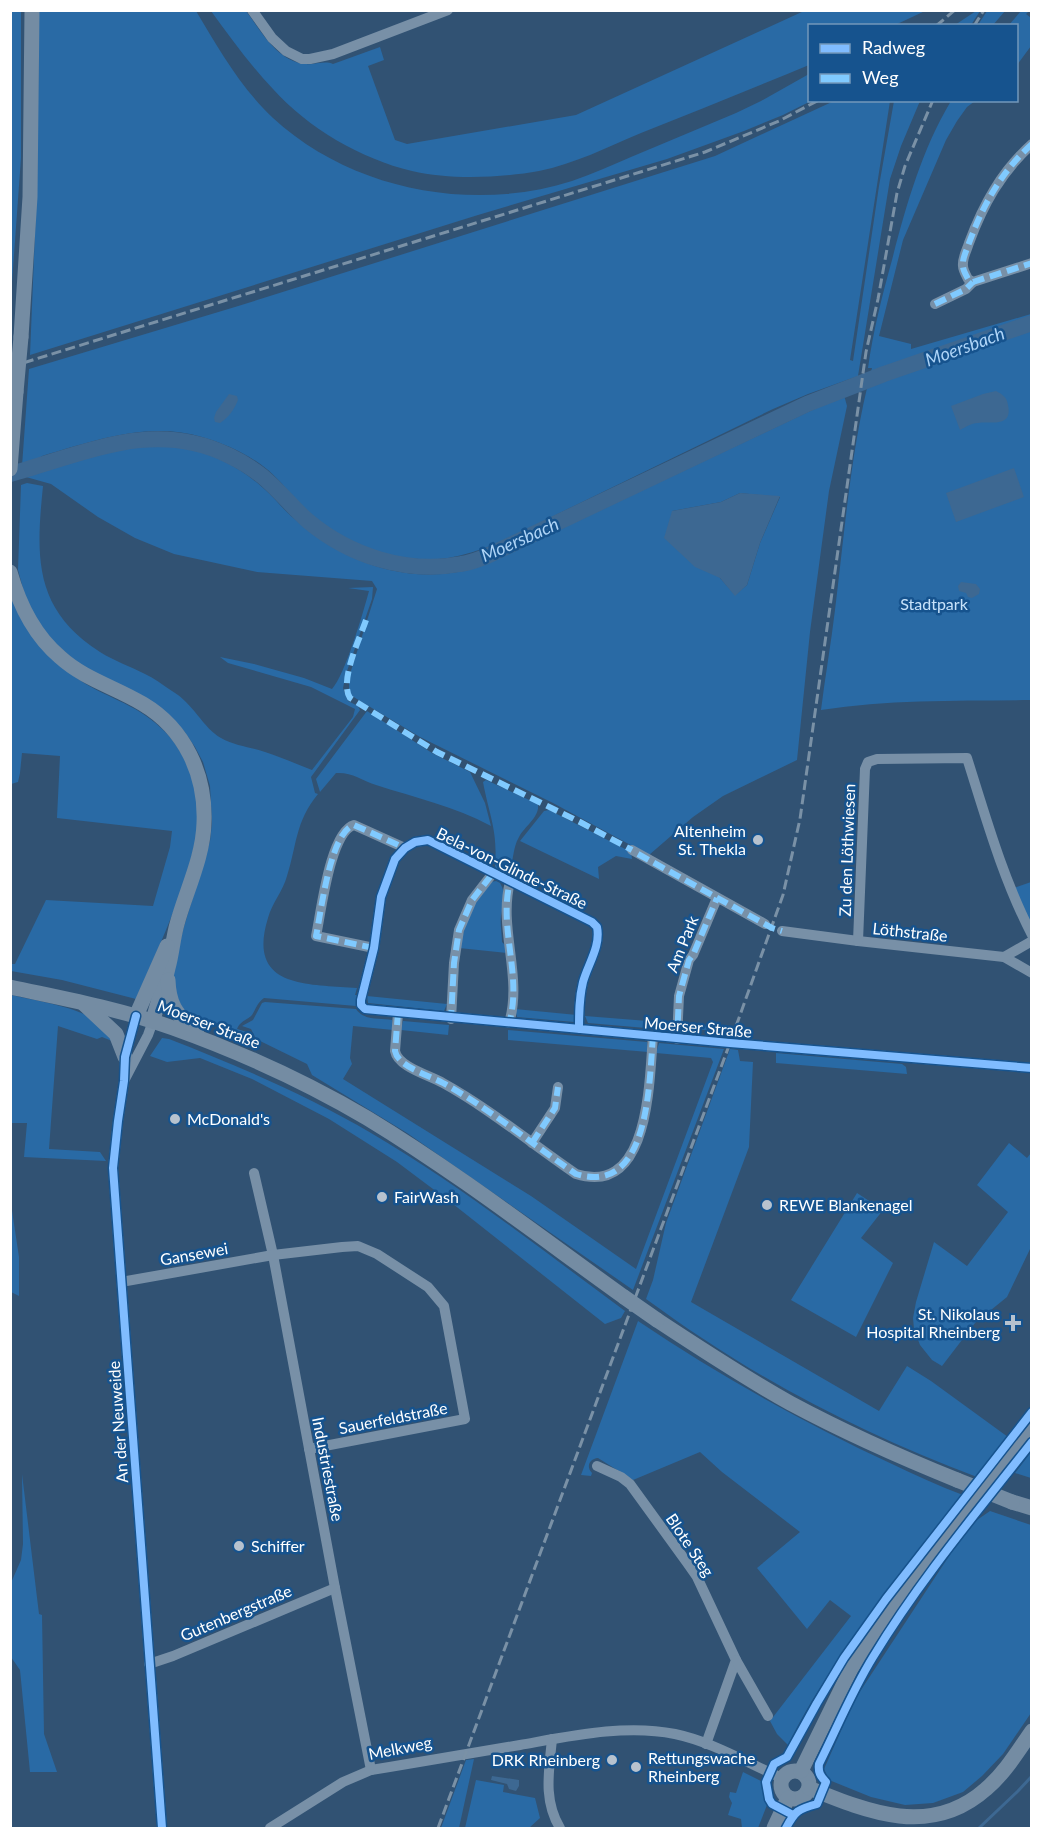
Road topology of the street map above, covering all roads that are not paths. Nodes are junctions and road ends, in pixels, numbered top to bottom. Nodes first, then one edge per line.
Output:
1 (32, 10) edge
2 (252, 10) edge
3 (448, 10) edge
4 (1032, 144) edge
5 (1032, 263) edge
6 (973, 282) junction
7 (935, 304) dead end
8 (10, 469) edge
9 (10, 572) edge
10 (405, 848) junction
11 (632, 850) dead end
12 (493, 873) junction
13 (510, 882) junction
14 (717, 897) junction
15 (177, 924) junction
16 (765, 924) dead end
17 (783, 931) dead end
18 (1032, 935) edge
19 (1032, 941) edge
20 (858, 942) junction
21 (374, 948) junction
22 (1004, 957) junction
23 (168, 968) junction
24 (1032, 973) edge
25 (10, 987) edge
26 (82, 1002) junction
27 (398, 1013) junction
28 (136, 1016) junction
29 (451, 1019) junction
30 (153, 1021) junction
31 (509, 1023) junction
32 (579, 1029) junction
33 (653, 1036) junction
34 (200, 1038) junction
35 (677, 1039) junction
36 (124, 1057) junction
37 (1032, 1068) edge
38 (124, 1082) junction
39 (558, 1087) dead end
40 (532, 1143) junction
41 (254, 1173) dead end
42 (273, 1256) junction
43 (121, 1282) junction
44 (1032, 1426) edge
45 (309, 1449) junction
46 (597, 1466) dead end
47 (1032, 1508) edge
48 (335, 1588) junction
49 (736, 1660) junction
50 (149, 1664) junction
51 (768, 1716) dead end
52 (1032, 1731) edge
53 (552, 1739) junction
54 (706, 1744) junction
55 (371, 1770) junction
56 (801, 1771) junction
57 (782, 1778) junction
58 (809, 1788) junction
59 (788, 1798) junction
60 (162, 1828) edge
61 (270, 1828) edge
62 (560, 1828) edge
63 (774, 1828) edge

1 - 8 main road, bridge
2 - 3 street
4 - 6 street
5 - 6 street
6 - 7 street
9 - 15 main road
10 - 12 street, Bela-von-Glinde-Straße
10 - 21 street
10 - 21 street
11 - 14 street
12 - 13 street, Bela-von-Glinde-Straße
12 - 29 street
13 - 31 street
13 - 32 street, Bela-von-Glinde-Straße
14 - 16 street
14 - 35 street, Am Park
15 - 23 main road
15 - 28 main road
17 - 20 street, Löthstraße
18 - 20 street, Zu den Löthwiesen
19 - 22 street
20 - 22 street, Löthstraße
21 - 27 street, Moerser Straße
22 - 24 street, Löthstraße
23 - 30 main road
23 - 34 main road
25 - 26 main road, Moerser Straße
26 - 28 main road, Moerser Straße
26 - 36 main road
27 - 29 street, Moerser Straße
27 - 40 street
28 - 30 main road, Moerser Straße
28 - 36 street, An der Neuweide
29 - 31 street, Moerser Straße
30 - 34 main road, Moerser Straße
30 - 38 street, An der Neuweide
31 - 32 street, Moerser Straße
32 - 33 street, Moerser Straße
33 - 35 street, Moerser Straße
33 - 40 street
34 - 47 main road, Moerser Straße, bridge
35 - 37 street, Moerser Straße
36 - 38 street, An der Neuweide
38 - 43 street, An der Neuweide
39 - 40 street
41 - 42 street, Industriestraße
42 - 43 street, Gansewei
42 - 45 street, Industriestraße
42 - 45 street, Sauerfeldstraße
43 - 50 street, An der Neuweide
44 - 56 main road
45 - 48 street, Industriestraße
46 - 49 street, Blote Steg
48 - 50 street, Gutenbergstraße
48 - 55 street, Industriestraße
49 - 51 street, Blote Steg
49 - 54 street
50 - 60 street, An der Neuweide
52 - 58 main road
53 - 54 street, Melkweg
53 - 55 street, Melkweg
53 - 62 street
54 - 57 street, Melkweg
55 - 61 street, Melkweg
56 - 57 main road
56 - 58 main road
57 - 59 main road
58 - 59 main road
59 - 63 main road

